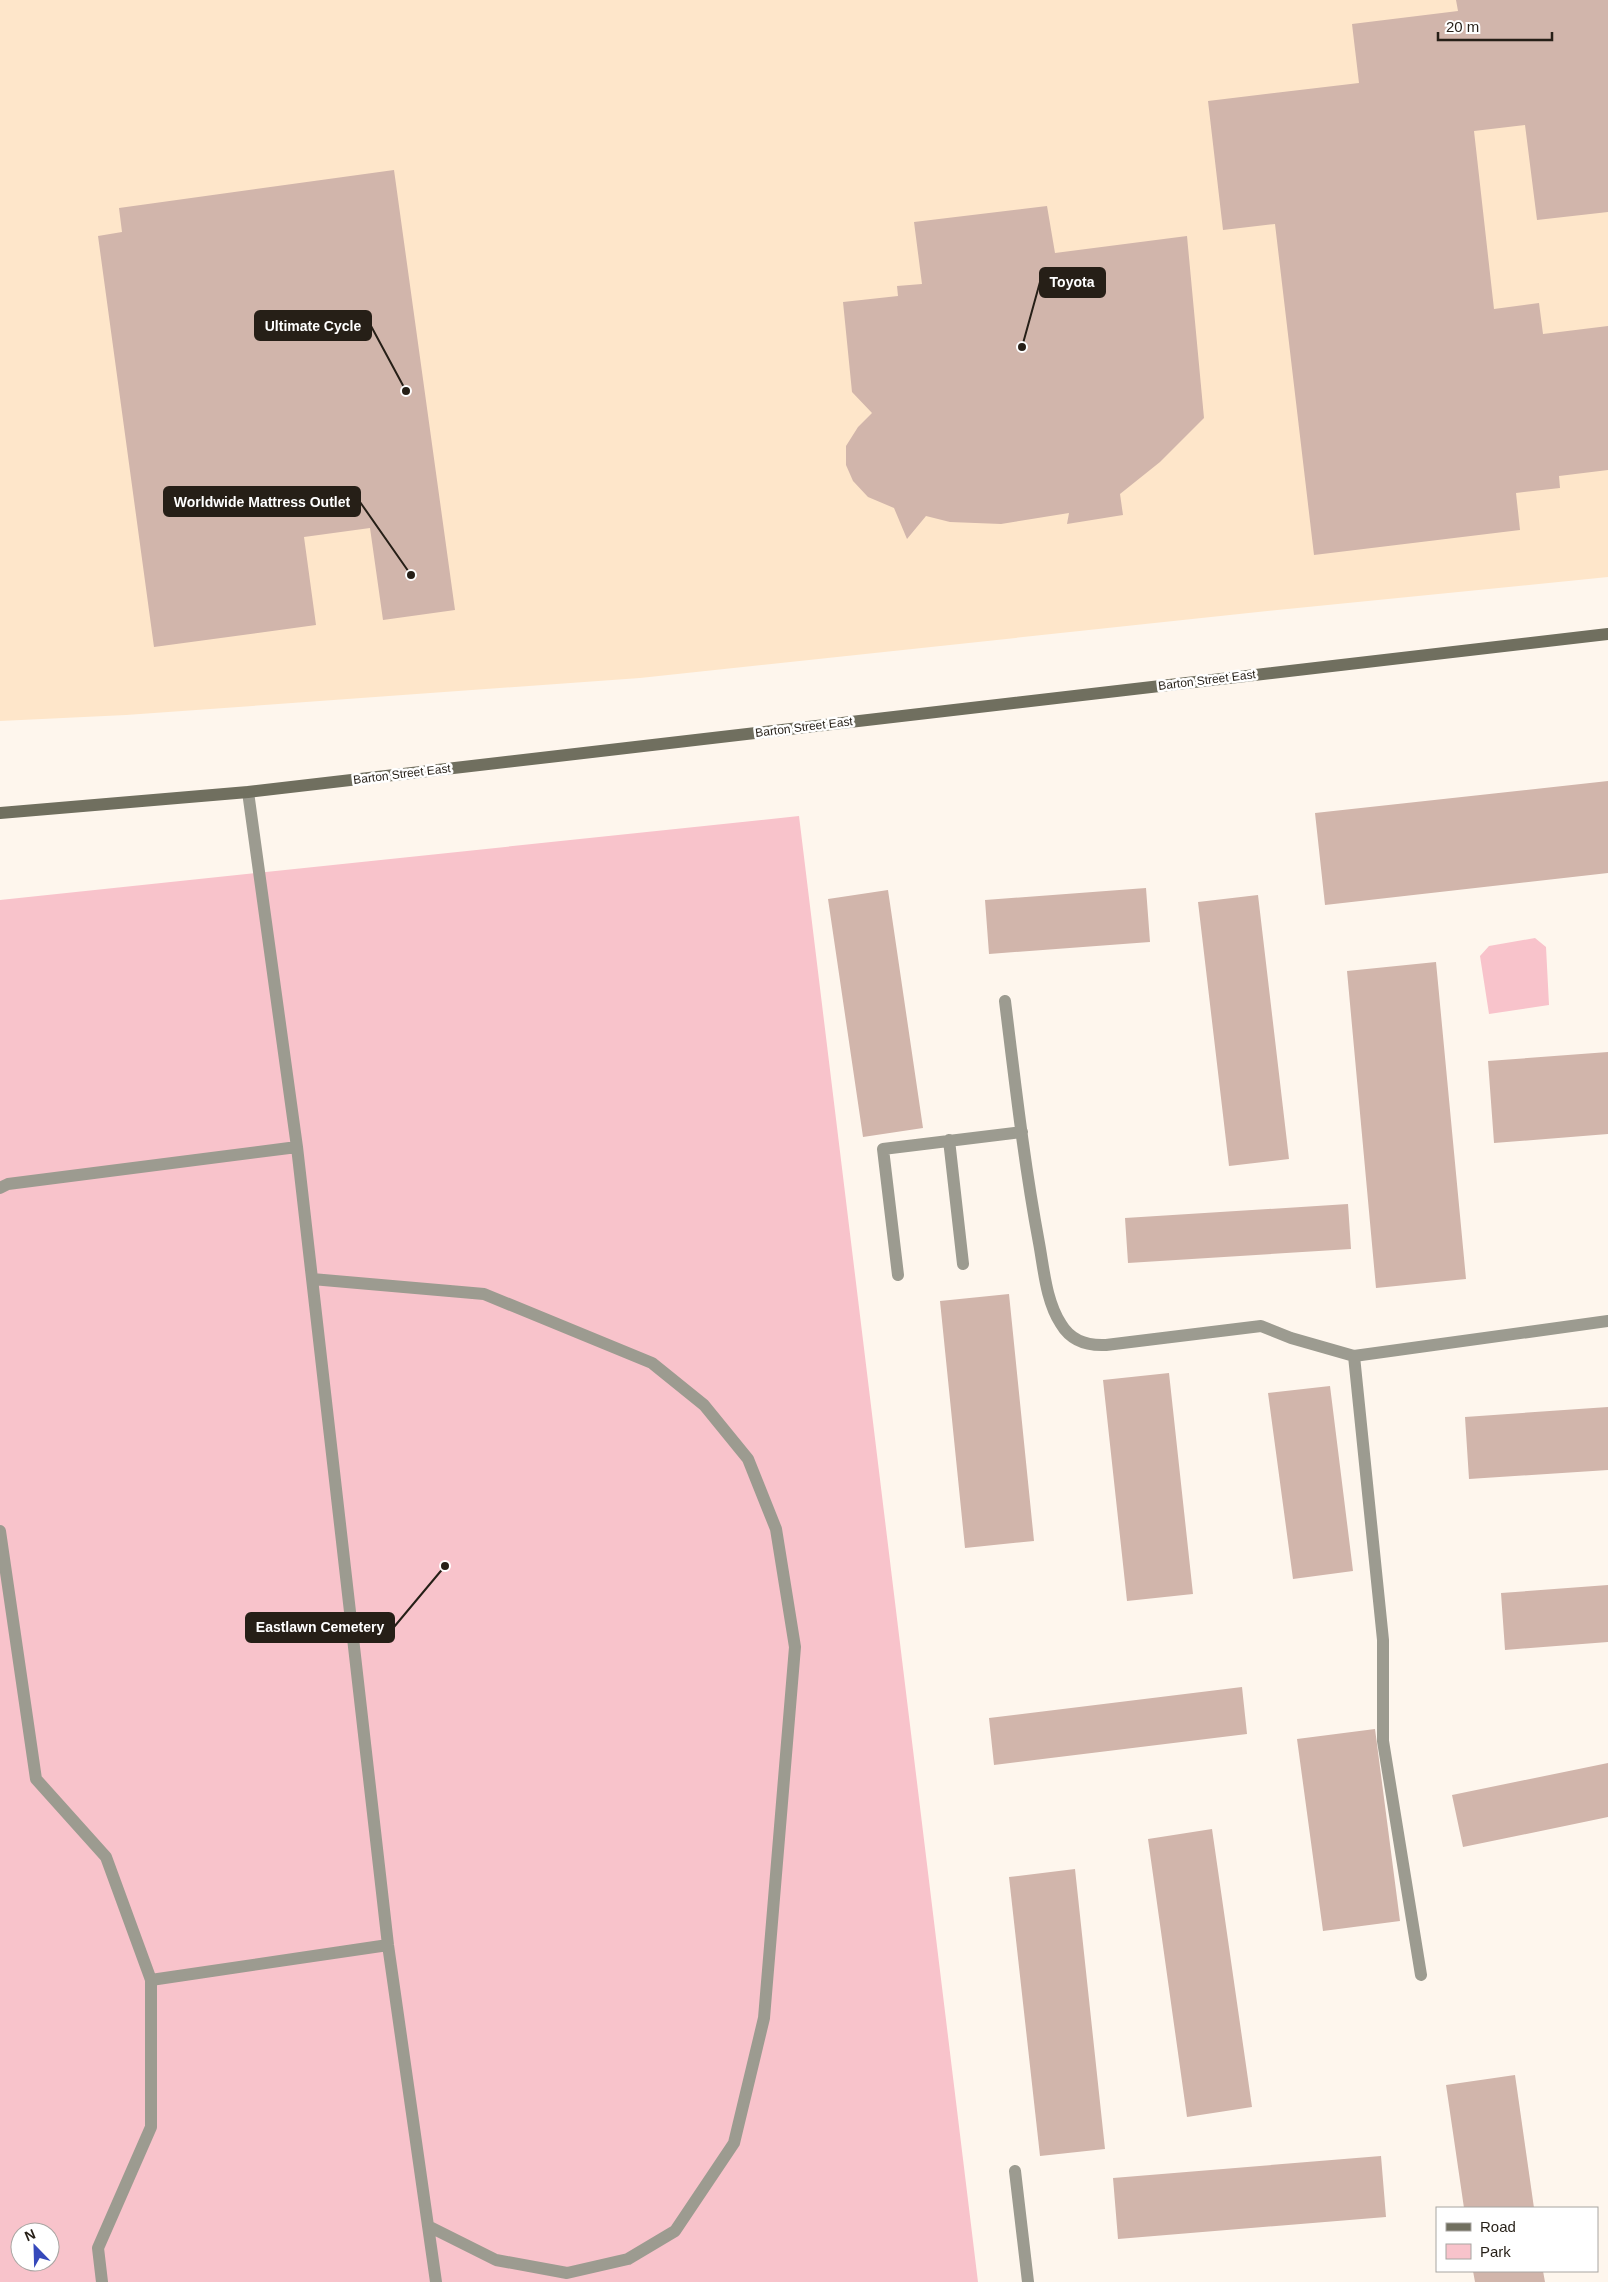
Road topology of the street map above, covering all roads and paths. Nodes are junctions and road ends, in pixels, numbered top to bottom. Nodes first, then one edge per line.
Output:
1 (1608, 634) edge
2 (248, 792) junction
3 (0, 813) edge
4 (1005, 1001) dead end
5 (1022, 1132) junction
6 (949, 1140) junction
7 (297, 1147) junction
8 (0, 1188) edge
9 (963, 1264) dead end
10 (898, 1275) dead end
11 (312, 1279) junction
12 (1608, 1321) edge
13 (1354, 1356) junction
14 (0, 1531) edge
15 (388, 1945) junction
16 (1421, 1975) dead end
17 (151, 1980) junction
18 (1015, 2171) dead end
19 (428, 2226) junction
20 (102, 2282) edge
21 (436, 2282) edge
22 (1028, 2282) edge

1 - 2 main road, Barton Street East
2 - 3 main road, Barton Street East
2 - 7 lane
4 - 5 lane
5 - 6 lane
5 - 13 lane
6 - 9 lane
6 - 10 lane
7 - 8 lane
7 - 11 lane
11 - 15 lane
11 - 19 lane
12 - 13 lane
13 - 16 lane
14 - 17 lane
15 - 17 lane
15 - 19 lane
17 - 20 lane
18 - 22 lane
19 - 21 lane

